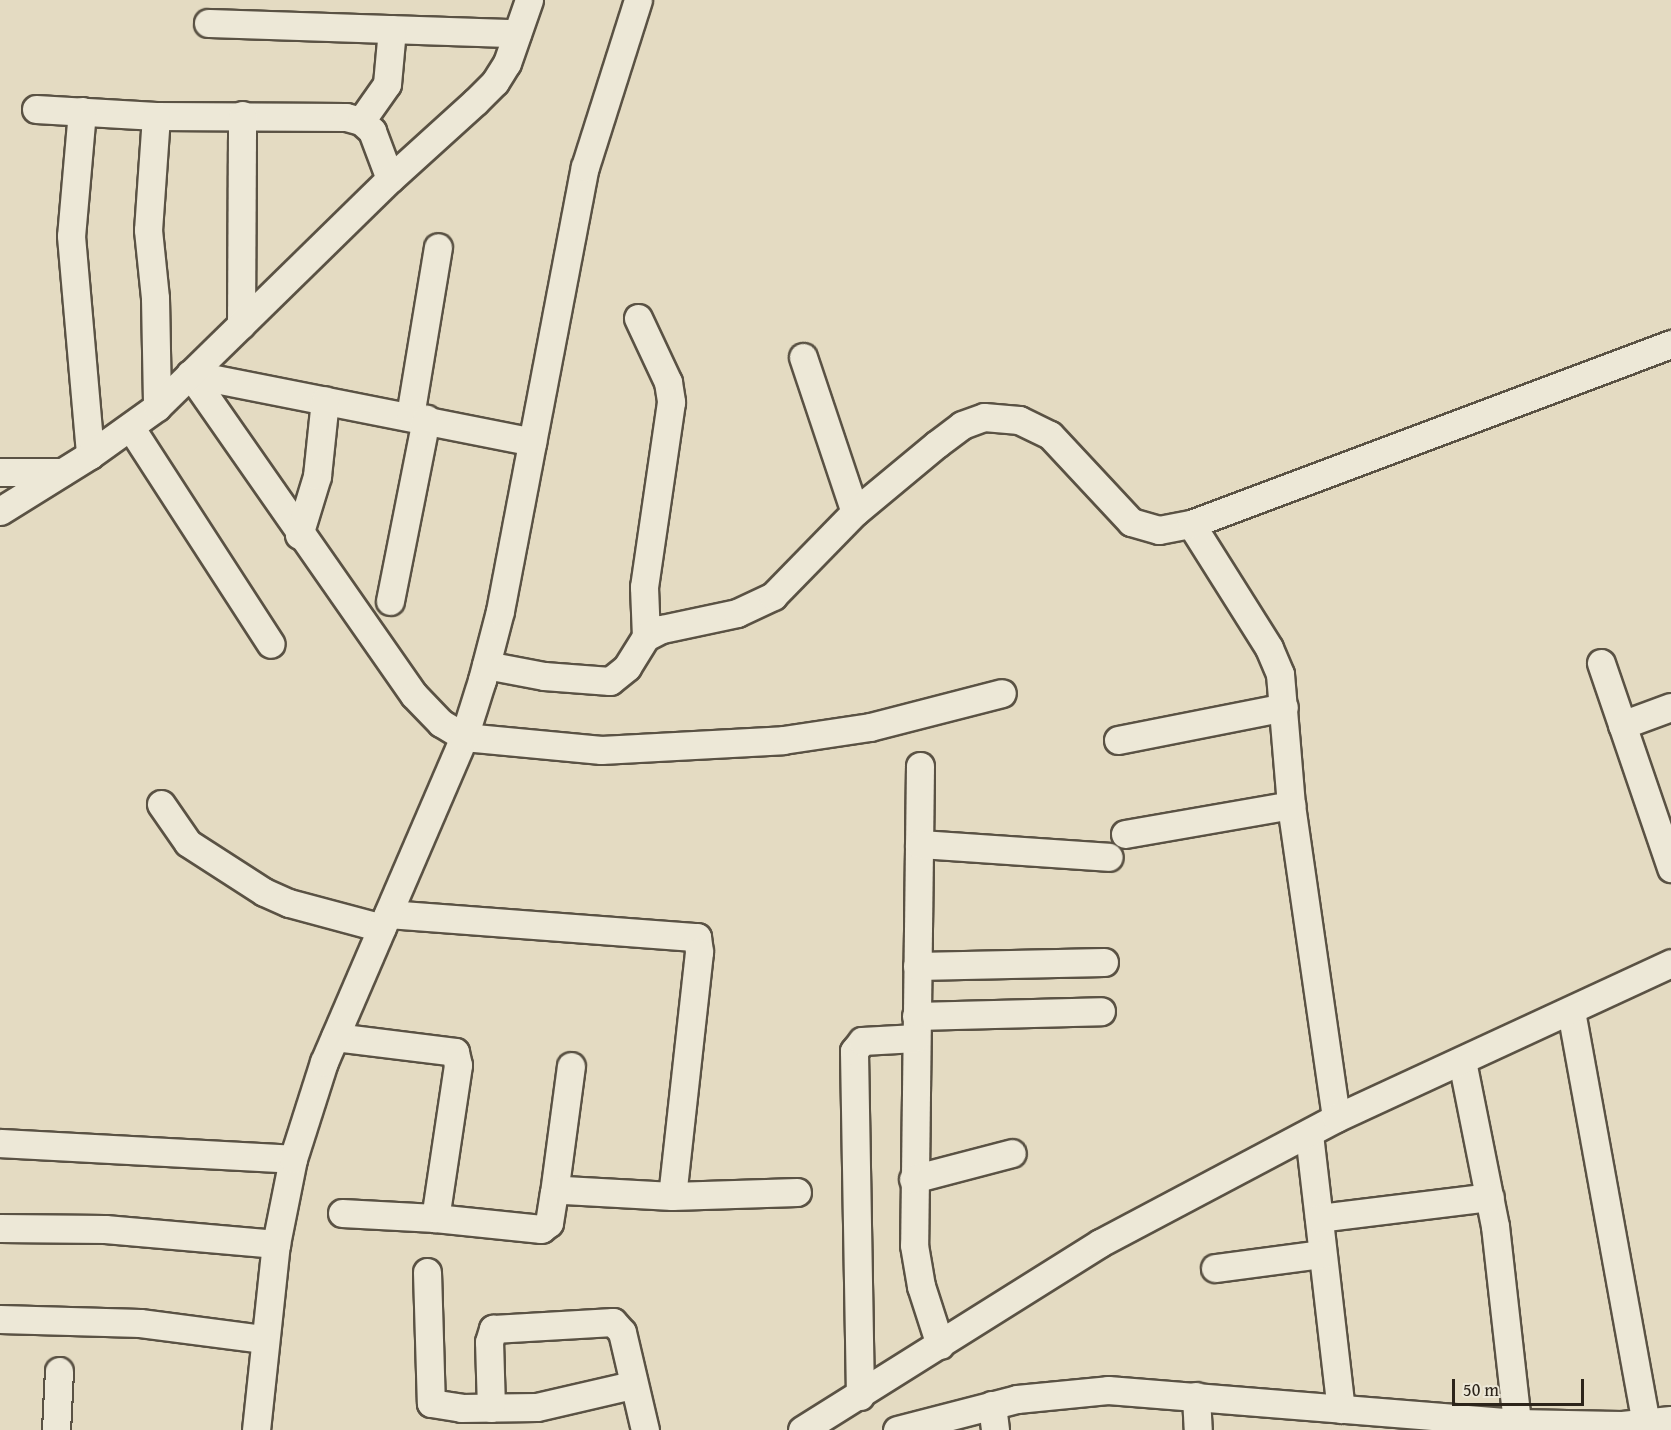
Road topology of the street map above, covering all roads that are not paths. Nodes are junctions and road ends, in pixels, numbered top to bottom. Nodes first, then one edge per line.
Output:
1 (530, 0) edge
2 (638, 0) edge
3 (208, 23) dead end
4 (392, 29) junction
5 (517, 33) junction
6 (36, 109) dead end
7 (82, 111) junction
8 (242, 115) junction
9 (156, 116) junction
10 (362, 121) junction
11 (390, 179) junction
12 (438, 247) dead end
13 (638, 318) dead end
14 (241, 326) junction
15 (1671, 344) edge
16 (803, 357) dead end
17 (190, 374) junction
18 (325, 400) junction
19 (157, 407) junction
20 (418, 418) junction
21 (131, 428) junction
22 (532, 441) junction
23 (90, 455) junction
24 (0, 472) edge
25 (62, 472) junction
26 (0, 511) edge
27 (855, 512) junction
28 (1191, 524) junction
29 (299, 535) junction
30 (390, 601) dead end
31 (646, 637) junction
32 (271, 644) dead end
33 (1601, 663) dead end
34 (486, 665) junction
35 (1002, 693) dead end
36 (1284, 707) junction
37 (1671, 707) edge
38 (1622, 725) junction
39 (464, 737) junction
40 (1118, 740) dead end
41 (920, 766) dead end
42 (161, 804) dead end
43 (1291, 805) junction
44 (1125, 834) dead end
45 (919, 844) junction
46 (1109, 857) dead end
47 (1671, 868) edge
48 (385, 921) junction
49 (1104, 962) dead end
50 (1671, 963) edge
51 (917, 966) junction
52 (1101, 1011) dead end
53 (1571, 1011) junction
54 (916, 1027) junction
55 (335, 1037) junction
56 (1462, 1061) junction
57 (571, 1066) dead end
58 (1336, 1118) junction
59 (1309, 1134) junction
60 (0, 1143) edge
61 (1012, 1153) dead end
62 (292, 1158) junction
63 (913, 1179) junction
64 (797, 1192) dead end
65 (554, 1193) junction
66 (672, 1196) junction
67 (1490, 1197) junction
68 (342, 1213) dead end
69 (435, 1218) junction
70 (1319, 1218) junction
71 (0, 1228) edge
72 (276, 1244) junction
73 (1322, 1254) junction
74 (1215, 1268) dead end
75 (427, 1272) dead end
76 (0, 1320) edge
77 (264, 1339) junction
78 (940, 1345) junction
79 (59, 1371) dead end
80 (632, 1384) junction
81 (860, 1396) junction
82 (1196, 1396) junction
83 (491, 1408) junction
84 (1341, 1409) junction
85 (994, 1417) edge
86 (1658, 1422) edge
87 (1517, 1423) junction
88 (1462, 1424) edge
89 (56, 1430) edge
90 (256, 1430) edge
91 (645, 1430) edge
92 (802, 1430) edge
93 (897, 1430) edge
94 (1198, 1430) edge

1 - 5 street
2 - 22 street
3 - 4 street
4 - 5 street
4 - 10 street
5 - 11 street
6 - 7 street
7 - 9 street
7 - 23 street
8 - 9 street
8 - 10 street
8 - 14 street
9 - 19 street
10 - 11 street
11 - 14 street
12 - 20 street
13 - 31 street
14 - 17 street
15 - 28 street
16 - 27 street
17 - 18 street
17 - 19 street
17 - 29 street
18 - 20 street
18 - 29 street
19 - 21 street
20 - 22 street
20 - 30 street
21 - 23 street
21 - 32 street
22 - 34 street
23 - 25 street
24 - 25 street
25 - 26 street
27 - 28 street
27 - 31 street
28 - 36 street
29 - 39 street
31 - 34 street
33 - 38 street
34 - 39 street
35 - 39 street
36 - 40 street
36 - 43 street
37 - 38 street
38 - 47 street
39 - 48 street
41 - 45 street
42 - 48 street
43 - 44 street
43 - 58 street
45 - 46 street
45 - 51 street
48 - 55 street
48 - 66 street
49 - 51 street
50 - 53 street
51 - 54 street
52 - 54 street
53 - 56 street
53 - 86 street
54 - 63 street
54 - 81 street
55 - 62 street
55 - 69 street
56 - 58 street
56 - 67 street
57 - 65 street
58 - 59 street
59 - 70 street
59 - 78 street
60 - 62 street
61 - 63 street
62 - 72 street
63 - 78 street
64 - 66 street
65 - 66 street
65 - 69 street
67 - 70 street
67 - 87 street
68 - 69 street
70 - 73 street
71 - 72 street
72 - 77 street
73 - 74 street
73 - 84 street
75 - 83 street
76 - 77 street
77 - 90 street
78 - 81 street
79 - 89 street
80 - 83 street
80 - 83 street
80 - 91 street
81 - 92 street
82 - 84 street
82 - 85 street
82 - 94 street
84 - 88 street
85 - 93 street
86 - 87 street
87 - 88 street

